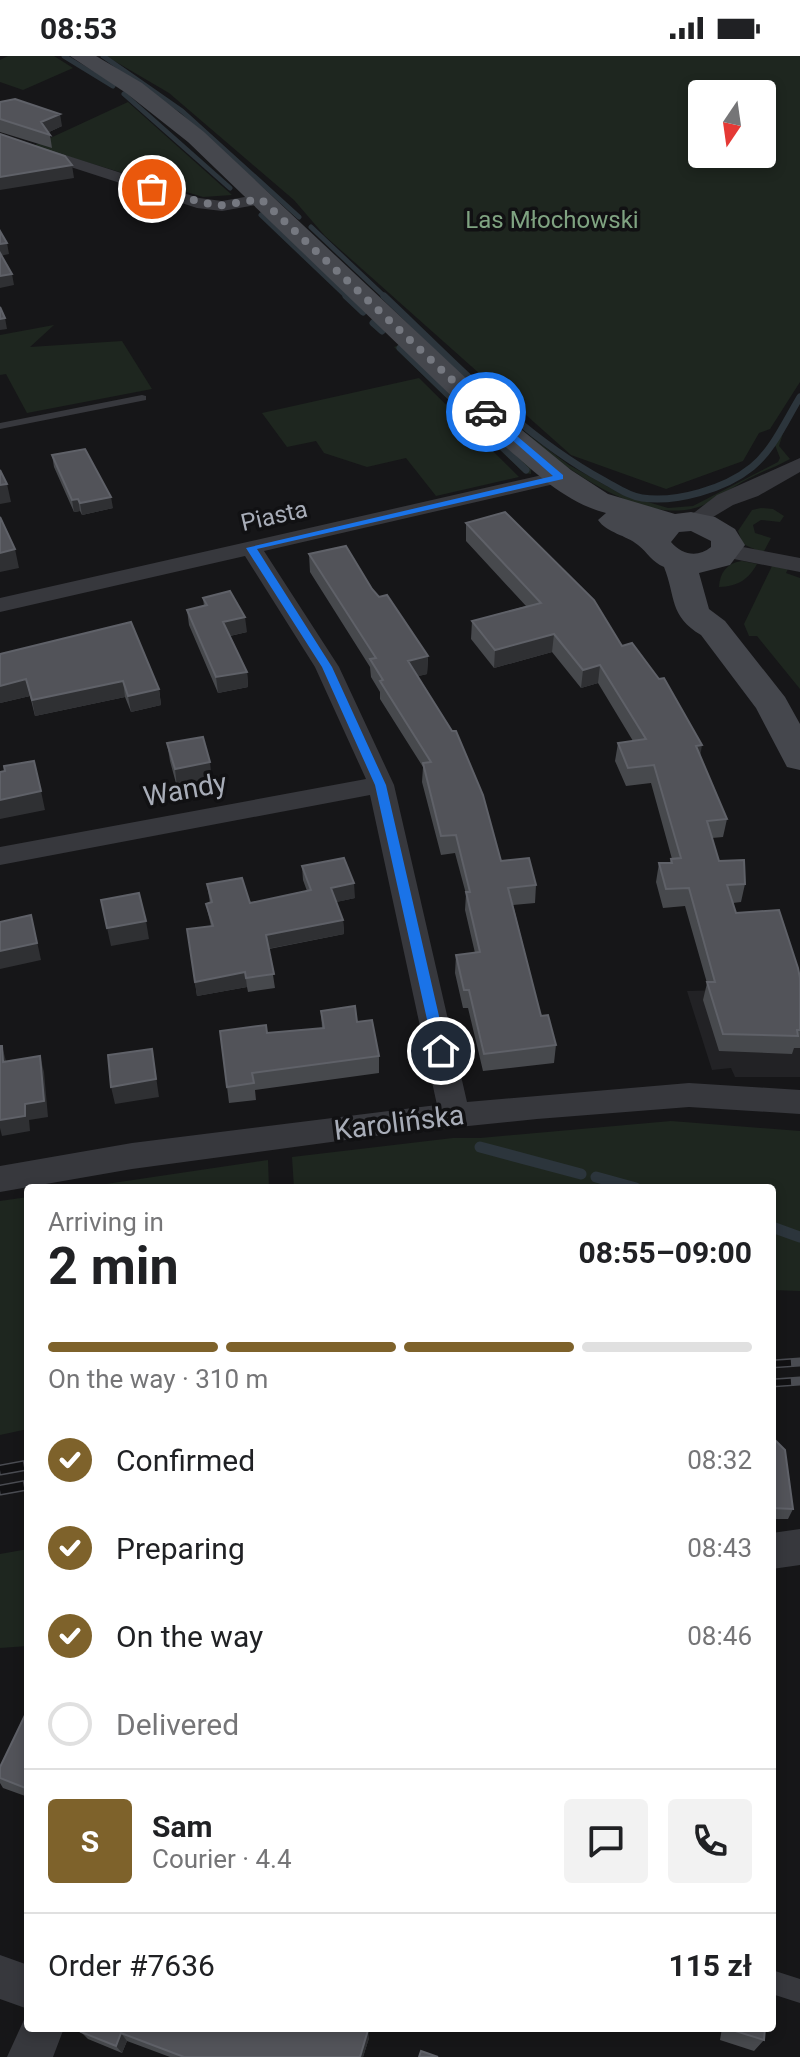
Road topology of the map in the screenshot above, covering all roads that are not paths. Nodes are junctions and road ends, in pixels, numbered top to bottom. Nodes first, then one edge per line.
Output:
1 (81, 56) edge
2 (0, 139) edge
3 (261, 199) junction
4 (142, 398) dead end
5 (0, 426) edge
6 (800, 464) edge
7 (560, 477) junction
8 (750, 491) junction
9 (674, 537) junction
10 (251, 548) junction
11 (722, 549) junction
12 (800, 565) edge
13 (0, 605) edge
14 (713, 628) junction
15 (800, 758) edge
16 (381, 785) junction
17 (0, 856) edge
18 (800, 1102) edge
19 (455, 1115) junction
20 (0, 1179) edge
21 (800, 1547) edge
22 (776, 1550) edge
23 (0, 1977) edge
24 (776, 1983) edge
25 (24, 1986) edge
26 (800, 1991) edge
27 (39, 2032) edge
28 (30, 2057) edge

1 - 3 main road
2 - 3 street
3 - 7 main road
4 - 5 lane
6 - 8 street
7 - 9 main road
7 - 10 street, Piasta
8 - 9 street
8 - 11 street
9 - 11 main road
9 - 14 main road
10 - 13 street, Piasta
10 - 16 street
11 - 12 street
11 - 14 main road
14 - 15 main road
16 - 17 street, Wandy
16 - 19 street
18 - 19 street, Karolińska
19 - 20 street, Karolińska
21 - 22 street
23 - 25 street
24 - 26 lane
27 - 28 street

